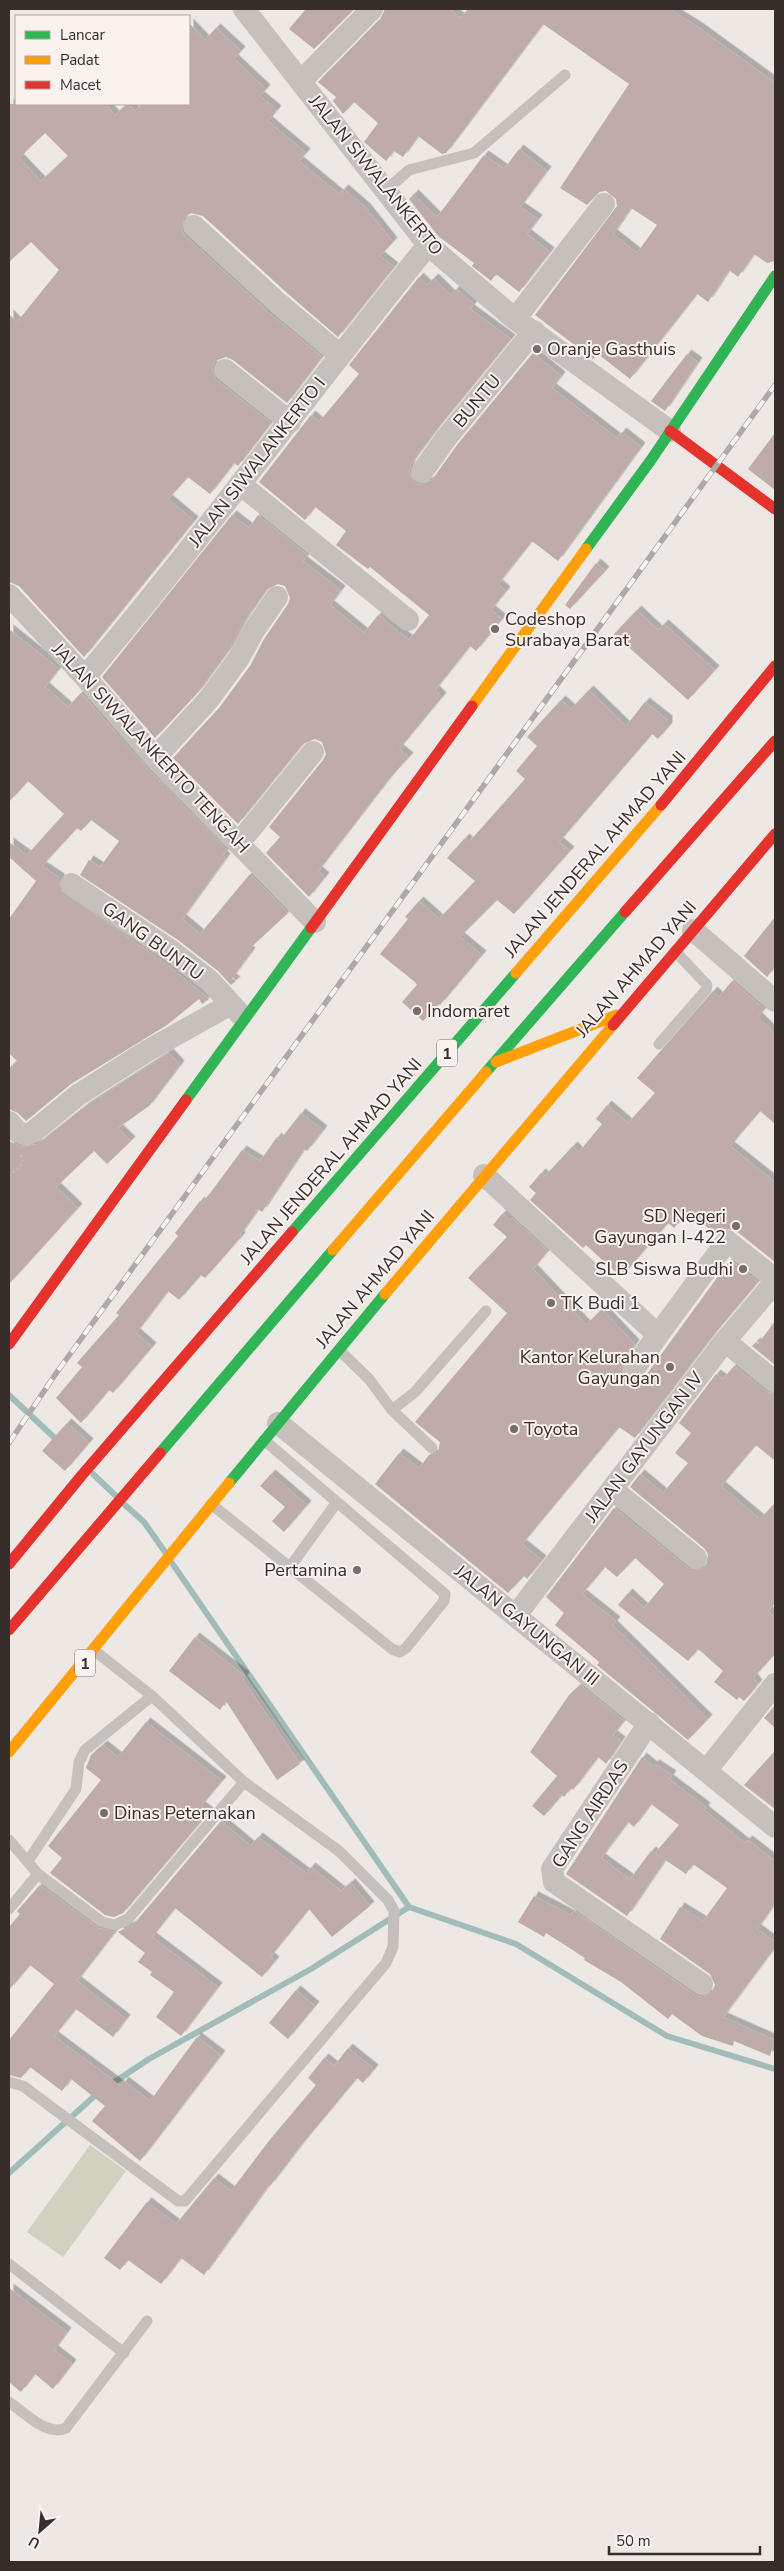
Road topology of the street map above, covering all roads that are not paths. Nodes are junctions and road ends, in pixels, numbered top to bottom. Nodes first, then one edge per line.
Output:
1 (244, 9) edge
2 (372, 9) edge
3 (565, 75) dead end
4 (301, 81) junction
5 (384, 192) junction
6 (604, 204) dead end
7 (194, 226) dead end
8 (428, 245) junction
9 (775, 276) edge
10 (524, 325) junction
11 (340, 355) junction
12 (225, 370) dead end
13 (290, 422) junction
14 (670, 431) junction
15 (422, 472) dead end
16 (240, 484) junction
17 (775, 508) edge
18 (277, 597) dead end
19 (10, 599) edge
20 (408, 620) dead end
21 (775, 666) edge
22 (85, 677) junction
23 (775, 741) edge
24 (313, 752) dead end
25 (155, 758) junction
26 (775, 834) edge
27 (239, 843) junction
28 (72, 884) dead end
29 (314, 922) junction
30 (693, 930) junction
31 (675, 951) junction
32 (775, 1001) edge
33 (237, 1012) junction
34 (621, 1014) junction
35 (659, 1044) dead end
36 (492, 1064) junction
37 (9, 1122) edge
38 (484, 1175) junction
39 (775, 1280) edge
40 (486, 1312) dead end
41 (658, 1335) junction
42 (725, 1341) junction
43 (9, 1344) edge
44 (339, 1350) junction
45 (633, 1370) dead end
46 (775, 1382) edge
47 (392, 1410) junction
48 (271, 1431) junction
49 (432, 1448) dead end
50 (612, 1489) junction
51 (337, 1502) junction
52 (211, 1504) junction
53 (696, 1558) dead end
54 (9, 1564) edge
55 (290, 1567) junction
56 (516, 1615) junction
57 (9, 1630) edge
58 (95, 1651) junction
59 (775, 1684) edge
60 (152, 1696) junction
61 (649, 1723) junction
62 (9, 1752) edge
63 (706, 1770) junction
64 (244, 1782) junction
65 (775, 1827) edge
66 (9, 1840) edge
67 (28, 1861) junction
68 (38, 1874) junction
69 (9, 1909) edge
70 (702, 1984) dead end
71 (9, 2082) edge
72 (9, 2264) edge
73 (147, 2321) dead end
74 (124, 2353) junction
75 (9, 2402) edge

1 - 4 street, JALAN SIWALANKERTO
2 - 4 street
3 - 5 lane
4 - 5 street, JALAN SIWALANKERTO
5 - 8 street, JALAN SIWALANKERTO
6 - 10 street, BUNTU
7 - 11 street
8 - 10 street, JALAN SIWALANKERTO
8 - 11 street, JALAN SIWALANKERTO I
9 - 14 main road
10 - 14 street, JALAN SIWALANKERTO
10 - 15 street, BUNTU
11 - 13 street, JALAN SIWALANKERTO I
12 - 13 street
13 - 16 street, JALAN SIWALANKERTO I
14 - 17 main road
14 - 29 main road
16 - 20 street
16 - 22 street, JALAN SIWALANKERTO I
18 - 25 street
19 - 22 street, JALAN SIWALANKERTO TENGAH
21 - 54 main road, JALAN JENDERAL AHMAD YANI / 1
22 - 25 street, JALAN SIWALANKERTO TENGAH
23 - 36 main road, 1
24 - 27 street
25 - 27 street, JALAN SIWALANKERTO TENGAH
26 - 30 main road, JALAN AHMAD YANI / 1
27 - 29 street, JALAN SIWALANKERTO TENGAH
28 - 33 street, GANG BUNTU
29 - 33 main road
30 - 31 main road, JALAN AHMAD YANI / 1
30 - 32 street
31 - 34 main road, JALAN AHMAD YANI / 1
31 - 35 lane
33 - 37 street
33 - 43 main road
34 - 36 main road
34 - 38 main road, JALAN AHMAD YANI / 1
36 - 57 main road, 1
38 - 41 street
38 - 44 main road, JALAN AHMAD YANI / 1
39 - 41 street
39 - 42 street, JALAN GAYUNGAN IV
40 - 47 lane
41 - 45 street
42 - 46 street
42 - 50 street, JALAN GAYUNGAN IV
44 - 47 lane
44 - 48 main road, JALAN AHMAD YANI / 1
47 - 49 lane
48 - 51 lane
48 - 52 main road, JALAN AHMAD YANI / 1
48 - 56 street, JALAN GAYUNGAN III
50 - 53 street
50 - 56 street, JALAN GAYUNGAN IV
51 - 55 lane
51 - 55 lane
52 - 55 lane
52 - 58 main road, JALAN AHMAD YANI / 1
56 - 61 street, JALAN GAYUNGAN III
58 - 60 lane
58 - 62 main road, JALAN AHMAD YANI / 1
59 - 63 street
60 - 64 lane
60 - 67 lane
61 - 63 street, JALAN GAYUNGAN III
61 - 70 street, GANG AIRDAS
63 - 65 street, JALAN GAYUNGAN III
64 - 68 lane
64 - 71 lane
66 - 67 lane
67 - 68 lane
68 - 69 lane
72 - 74 lane
73 - 74 lane
74 - 75 lane

